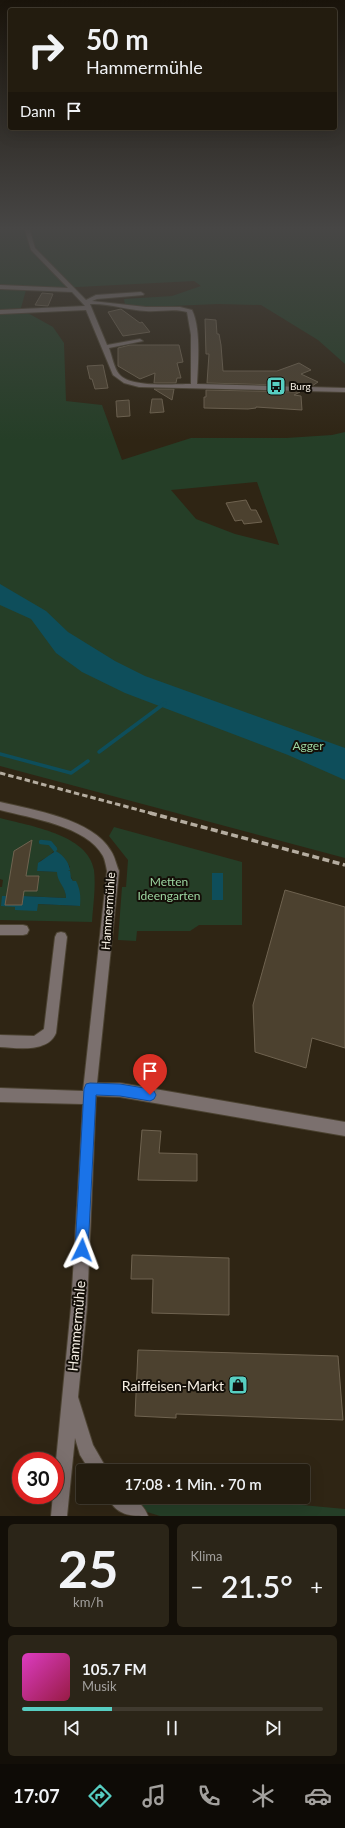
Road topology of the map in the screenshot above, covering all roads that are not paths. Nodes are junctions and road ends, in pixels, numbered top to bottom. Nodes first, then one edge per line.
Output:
1 (80, 298) edge
2 (95, 298) edge
3 (88, 306) junction
4 (0, 312) edge
5 (140, 341) dead end
6 (105, 347) junction
7 (194, 386) junction
8 (345, 390) edge
9 (0, 806) edge
10 (0, 930) edge
11 (23, 930) dead end
12 (61, 937) dead end
13 (0, 1041) edge
14 (90, 1093) junction
15 (0, 1095) edge
16 (345, 1129) edge
17 (70, 1395) junction
18 (96, 1464) edge
19 (125, 1504) edge
20 (59, 1516) edge
21 (140, 1516) edge

1 - 3 street
2 - 3 street
3 - 4 street
3 - 6 street
3 - 7 street
5 - 6 street
6 - 7 street
7 - 8 street
9 - 14 street, Hammermühle
10 - 11 street
12 - 13 street
14 - 15 street
14 - 16 street
14 - 17 street, Hammermühle
17 - 18 street
17 - 20 street, Hammermühle
19 - 21 street

